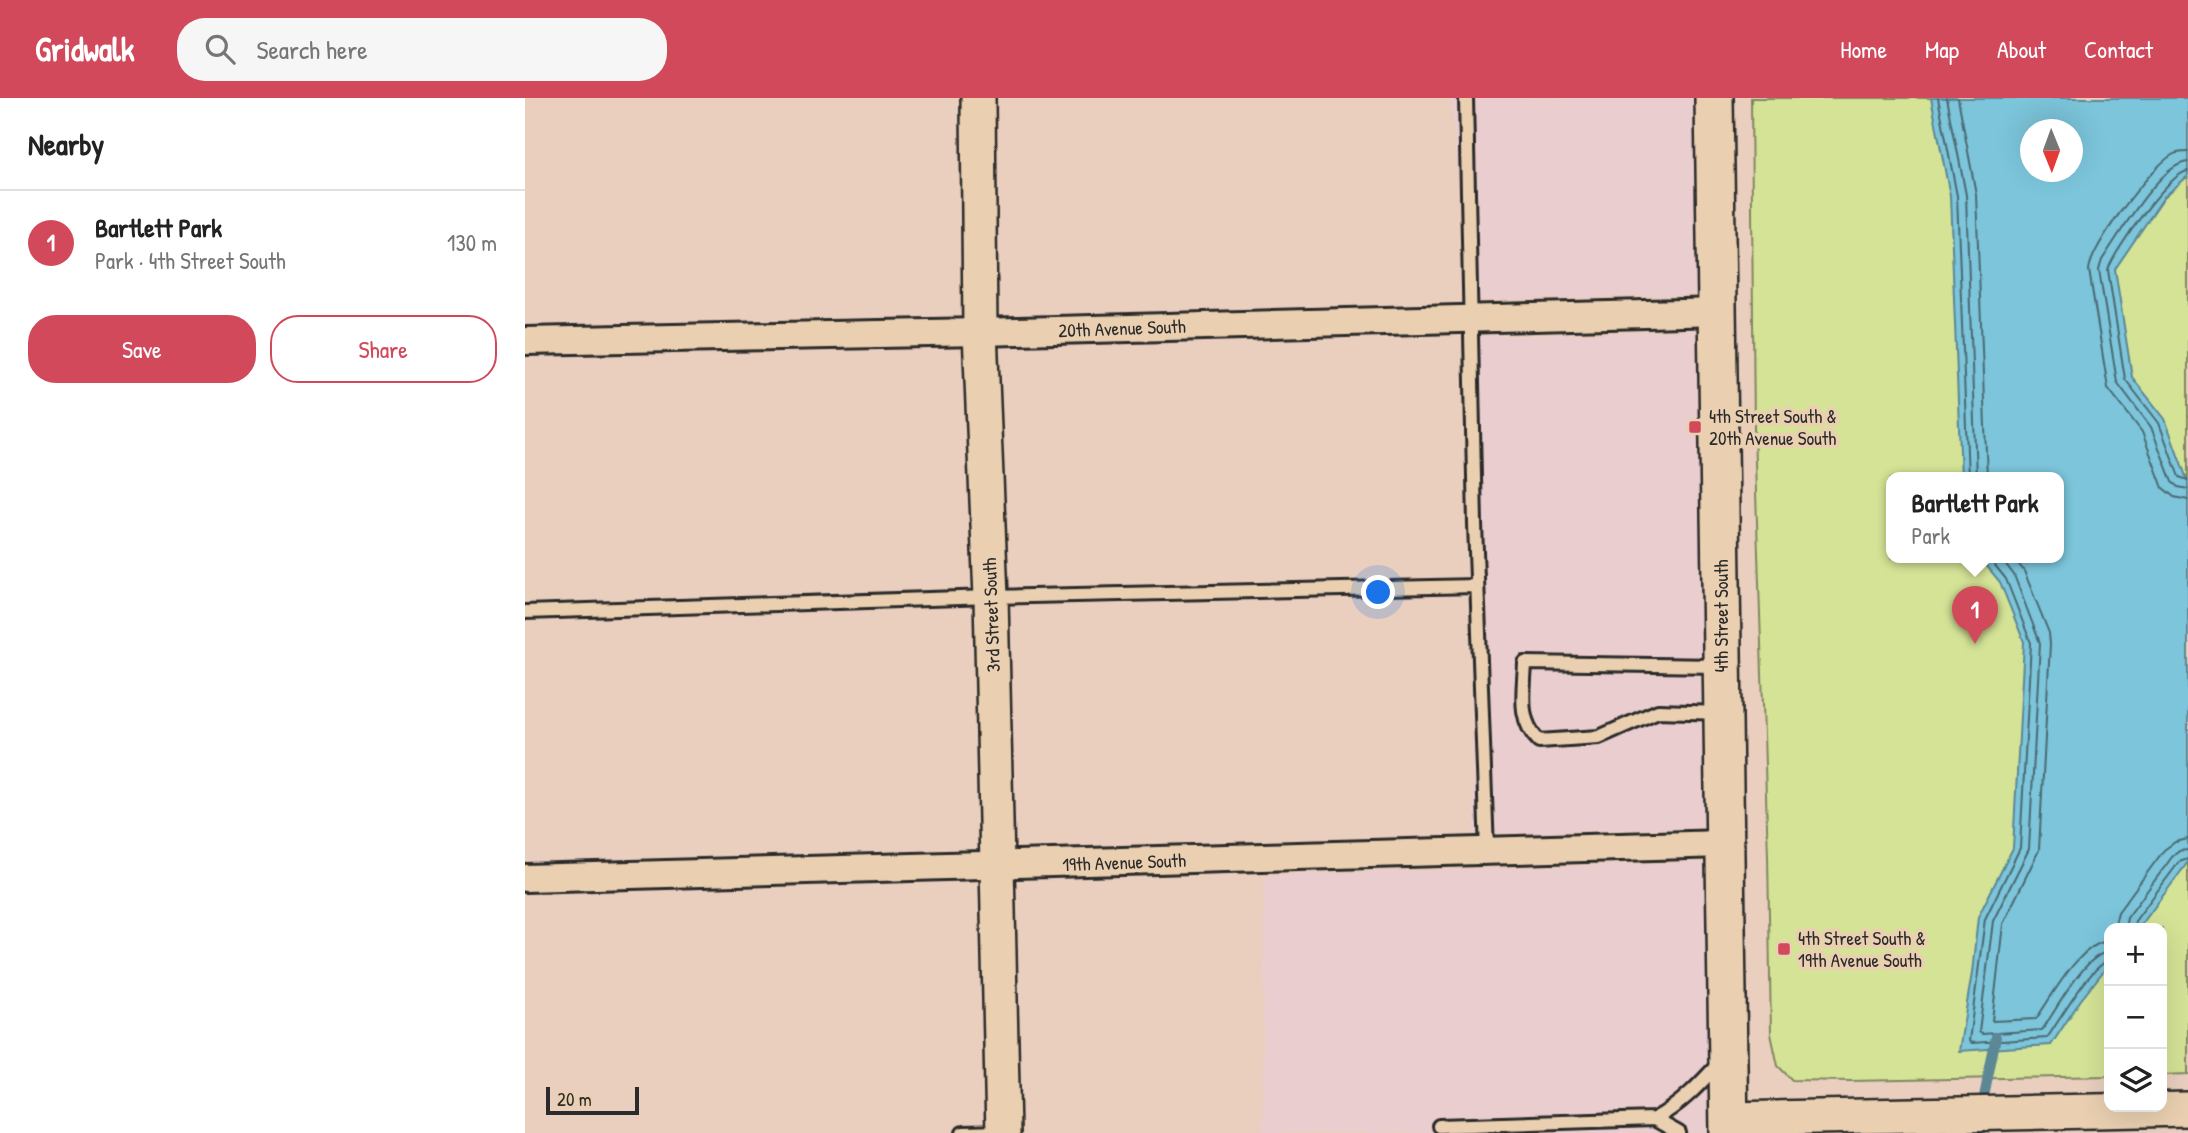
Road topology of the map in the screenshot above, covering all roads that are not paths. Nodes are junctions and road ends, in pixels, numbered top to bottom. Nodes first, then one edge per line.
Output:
1 (978, 98) edge
2 (1466, 98) edge
3 (1714, 98) edge
4 (1719, 312) junction
5 (1472, 319) junction
6 (980, 332) junction
7 (525, 341) edge
8 (1478, 586) junction
9 (991, 597) junction
10 (525, 612) edge
11 (1722, 666) junction
12 (1722, 713) junction
13 (1724, 844) junction
14 (1487, 851) junction
15 (999, 866) junction
16 (525, 878) edge
17 (1728, 1053) junction
18 (2174, 1117) edge
19 (1654, 1119) junction
20 (1440, 1126) dead end
21 (1729, 1126) edge
22 (1003, 1132) edge
23 (963, 1133) edge
24 (1679, 1133) edge

1 - 6 street, 3rd Street South
2 - 5 lane
3 - 4 main road, 4th Street South
4 - 5 street, 20th Avenue South
4 - 11 main road, 4th Street South
5 - 6 street, 20th Avenue South
5 - 8 lane
6 - 7 street, 20th Avenue South
6 - 9 street, 3rd Street South
8 - 9 lane
8 - 14 lane
9 - 10 lane
9 - 15 street, 3rd Street South
11 - 12 main road, 4th Street South
11 - 12 lane
12 - 13 main road, 4th Street South
13 - 14 street, 19th Avenue South
13 - 17 main road, 4th Street South
14 - 15 street, 19th Avenue South
15 - 16 street, 19th Avenue South
15 - 22 street, 3rd Street South
17 - 19 lane
17 - 21 main road, 4th Street South
18 - 21 street
19 - 20 lane
19 - 24 lane
22 - 23 lane

